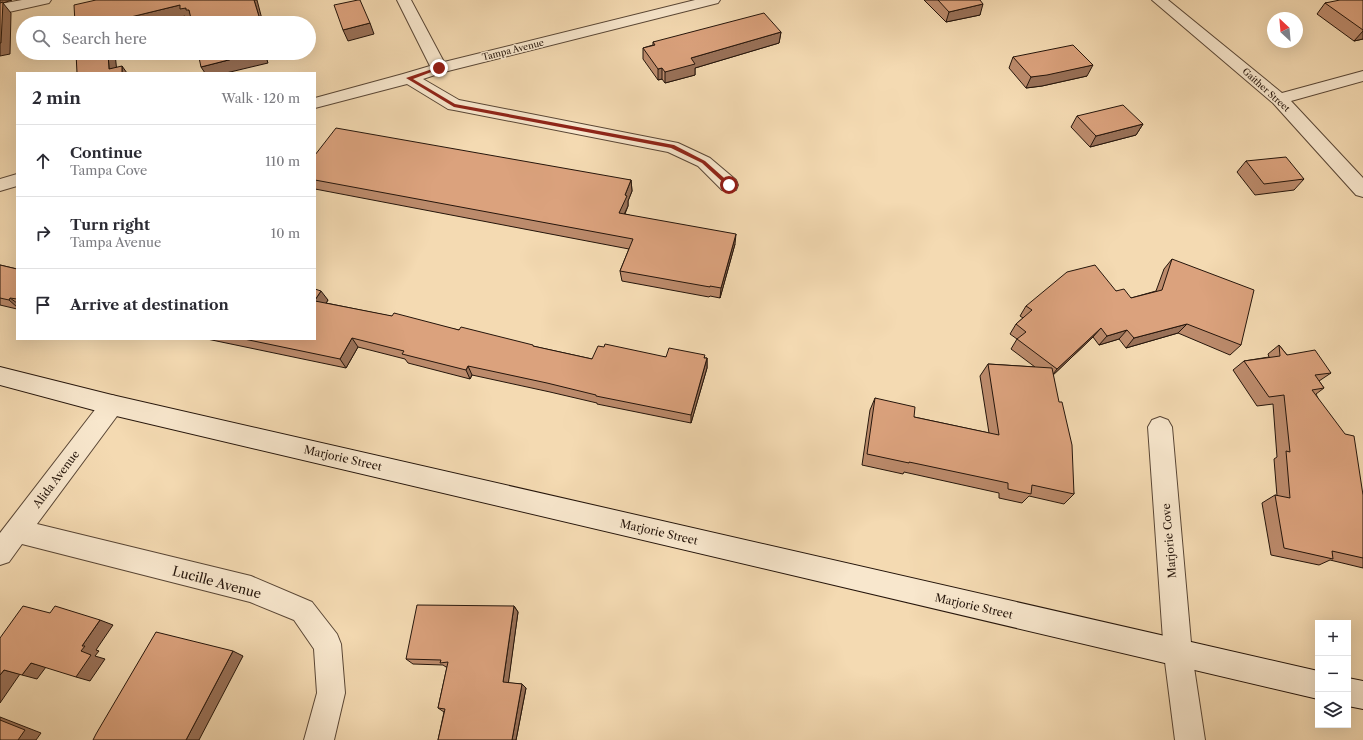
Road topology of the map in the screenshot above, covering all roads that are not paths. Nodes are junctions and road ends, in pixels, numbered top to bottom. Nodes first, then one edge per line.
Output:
1 (44, 0) edge
2 (404, 0) edge
3 (712, 0) edge
4 (1159, 0) edge
5 (0, 9) edge
6 (439, 68) junction
7 (1363, 76) edge
8 (409, 78) junction
9 (1279, 99) junction
10 (316, 103) edge
11 (16, 180) edge
12 (0, 185) edge
13 (729, 185) dead end
14 (1363, 190) edge
15 (0, 376) edge
16 (112, 405) junction
17 (1160, 427) dead end
18 (17, 531) junction
19 (0, 552) edge
20 (1178, 654) junction
21 (1315, 684) edge
22 (1351, 693) edge
23 (1363, 695) edge
24 (319, 740) edge
25 (1190, 740) edge

1 - 5 street
2 - 6 street
3 - 6 street, Tampa Avenue
4 - 9 street, Gaither Street
6 - 8 street, Tampa Avenue
7 - 9 street
8 - 10 street, Tampa Avenue
8 - 13 street
9 - 14 street, Gaither Street
11 - 12 street
15 - 16 street, Marjorie Street
16 - 18 street, Alida Avenue
16 - 20 street, Marjorie Street
17 - 20 street, Marjorie Cove
18 - 19 street, Alida Avenue
18 - 24 street, Lucille Avenue
20 - 21 street, Marjorie Street
20 - 25 street, Marjorie Cove
22 - 23 street

